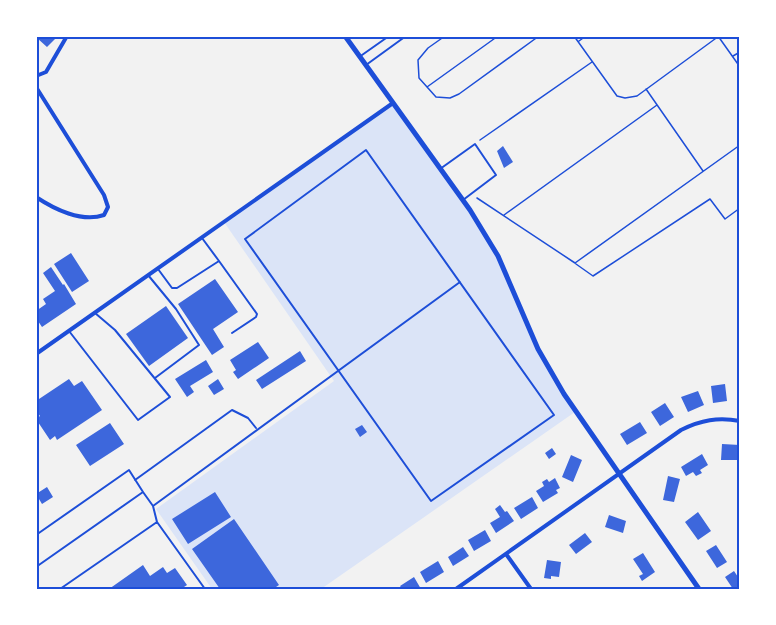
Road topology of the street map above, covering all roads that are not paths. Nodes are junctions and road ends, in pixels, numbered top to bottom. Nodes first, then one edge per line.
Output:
1 (67, 36) edge
2 (345, 36) edge
3 (389, 36) edge
4 (406, 36) edge
5 (360, 57) junction
6 (366, 65) junction
7 (36, 76) edge
8 (36, 87) edge
9 (393, 103) junction
10 (440, 169) junction
11 (36, 197) edge
12 (463, 200) junction
13 (202, 238) junction
14 (219, 261) junction
15 (158, 269) junction
16 (148, 275) junction
17 (460, 282) junction
18 (95, 313) junction
19 (69, 331) junction
20 (232, 333) dead end
21 (36, 354) edge
22 (338, 370) junction
23 (155, 378) junction
24 (740, 421) edge
25 (257, 429) junction
26 (618, 474) junction
27 (135, 480) junction
28 (143, 492) junction
29 (153, 506) junction
30 (157, 522) junction
31 (36, 535) edge
32 (506, 554) junction
33 (36, 567) edge
34 (60, 589) edge
35 (205, 589) edge
36 (456, 589) edge
37 (531, 589) edge
38 (699, 589) edge

1 - 7 street
2 - 5 street
3 - 5 lane
4 - 6 lane
5 - 6 street
6 - 9 street
8 - 11 street
9 - 10 street
9 - 13 street
10 - 12 street
10 - 12 lane
12 - 26 street
13 - 14 lane
13 - 15 street
14 - 15 lane
14 - 20 lane
15 - 16 street
16 - 18 street
16 - 23 lane
17 - 22 lane
17 - 22 lane
17 - 22 lane
18 - 19 street
18 - 23 lane
19 - 21 street
19 - 23 lane
22 - 25 lane
24 - 26 street
25 - 27 lane
25 - 29 lane
26 - 32 street
26 - 38 street
27 - 28 lane
27 - 31 lane
28 - 29 lane
28 - 33 lane
29 - 30 lane
30 - 34 lane
30 - 35 lane
32 - 36 street
32 - 37 street

